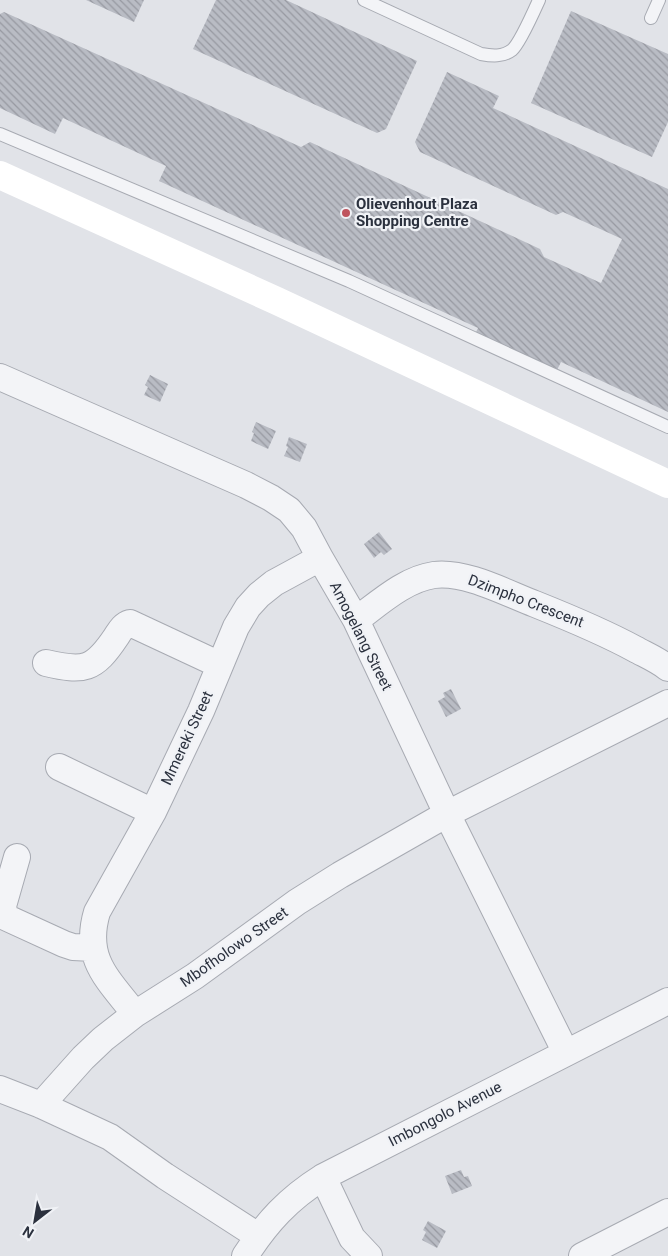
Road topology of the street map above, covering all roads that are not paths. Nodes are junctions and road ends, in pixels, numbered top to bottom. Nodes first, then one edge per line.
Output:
1 (364, 0) edge
2 (540, 0) edge
3 (659, 0) edge
4 (651, 18) dead end
5 (0, 134) edge
6 (0, 175) edge
7 (0, 377) edge
8 (668, 427) edge
9 (668, 484) edge
10 (320, 558) junction
11 (356, 620) junction
12 (46, 663) dead end
13 (220, 665) junction
14 (668, 668) edge
15 (668, 704) edge
16 (59, 767) dead end
17 (153, 812) junction
18 (447, 814) junction
19 (17, 857) dead end
20 (93, 948) junction
21 (668, 1001) edge
22 (134, 1014) junction
23 (566, 1053) junction
24 (0, 1089) edge
25 (41, 1104) junction
26 (322, 1177) junction
27 (668, 1212) edge
28 (251, 1246) edge
29 (369, 1256) edge
30 (582, 1256) edge

1 - 2 lane
3 - 4 lane
5 - 8 lane
6 - 9 street
7 - 10 street, Amogelang Street
10 - 11 street, Amogelang Street
10 - 13 street, Mmereki Street
11 - 14 street, Dzimpho Crescent
11 - 18 street, Amogelang Street
12 - 13 street
13 - 17 street, Mmereki Street
15 - 18 street
16 - 17 street
17 - 20 street, Mmereki Street
18 - 22 street, Mbofholowo Street
18 - 23 street, Amogelang Street
19 - 20 street
20 - 22 street, Mmereki Street
21 - 23 street, Imbongolo Avenue
22 - 25 street, Mbofholowo Street
23 - 26 street, Imbongolo Avenue
24 - 25 street
25 - 28 street
26 - 28 street, Imbongolo Avenue
26 - 29 street
27 - 30 street

